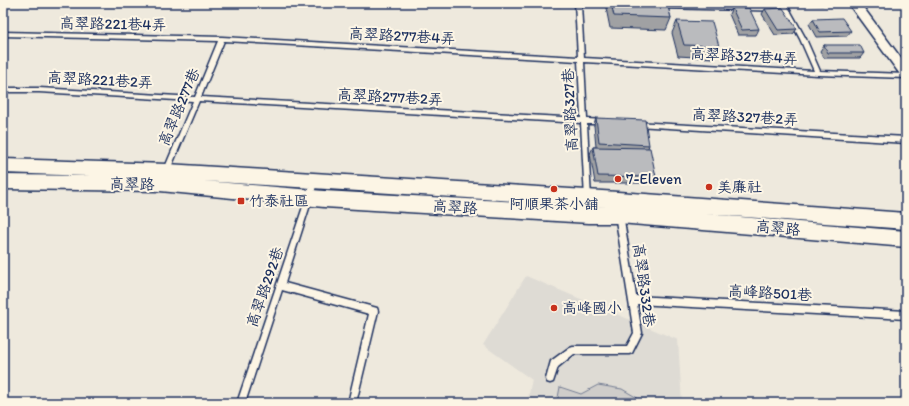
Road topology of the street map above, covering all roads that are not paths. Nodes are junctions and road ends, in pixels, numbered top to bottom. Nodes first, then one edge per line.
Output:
1 (578, 3) edge
2 (783, 3) edge
3 (854, 3) edge
4 (624, 4) edge
5 (655, 6) edge
6 (786, 9) junction
7 (3, 34) edge
8 (222, 39) junction
9 (580, 60) junction
10 (818, 73) junction
11 (906, 75) edge
12 (3, 90) edge
13 (196, 99) junction
14 (583, 121) junction
15 (614, 123) edge
16 (630, 124) edge
17 (906, 140) edge
18 (3, 166) edge
19 (163, 178) junction
20 (3, 182) edge
21 (313, 189) junction
22 (588, 207) junction
23 (619, 208) junction
24 (906, 222) edge
25 (906, 239) edge
26 (281, 286) junction
27 (633, 300) junction
28 (906, 316) edge
29 (550, 379) dead end
30 (241, 403) edge
31 (352, 403) edge

1 - 4 lane
1 - 9 lane, 高翠路327巷
2 - 6 lane
3 - 11 street
5 - 6 lane
6 - 10 lane
7 - 8 lane, 高翠路221巷4弄
8 - 9 lane, 高翠路277巷4弄
8 - 13 lane, 高翠路277巷
9 - 10 lane, 高翠路327巷4弄
9 - 14 lane, 高翠路327巷
10 - 11 lane, 高翠路327巷4弄
12 - 13 lane, 高翠路221巷2弄
13 - 14 lane, 高翠路277巷2弄
13 - 19 lane, 高翠路277巷
14 - 15 lane
14 - 22 lane, 高翠路327巷
16 - 17 lane, 高翠路327巷2弄
18 - 19 street, 高翠路
19 - 20 street, 高翠路
19 - 21 street, 高翠路
21 - 22 street, 高翠路
21 - 26 lane, 高翠路292巷
22 - 23 street, 高翠路
23 - 24 street, 高翠路
23 - 25 street, 高翠路
23 - 27 lane, 高翠路332巷
26 - 30 lane, 高翠路292巷
26 - 31 lane
27 - 28 lane, 高峰路501巷
27 - 29 lane, 高翠路332巷

